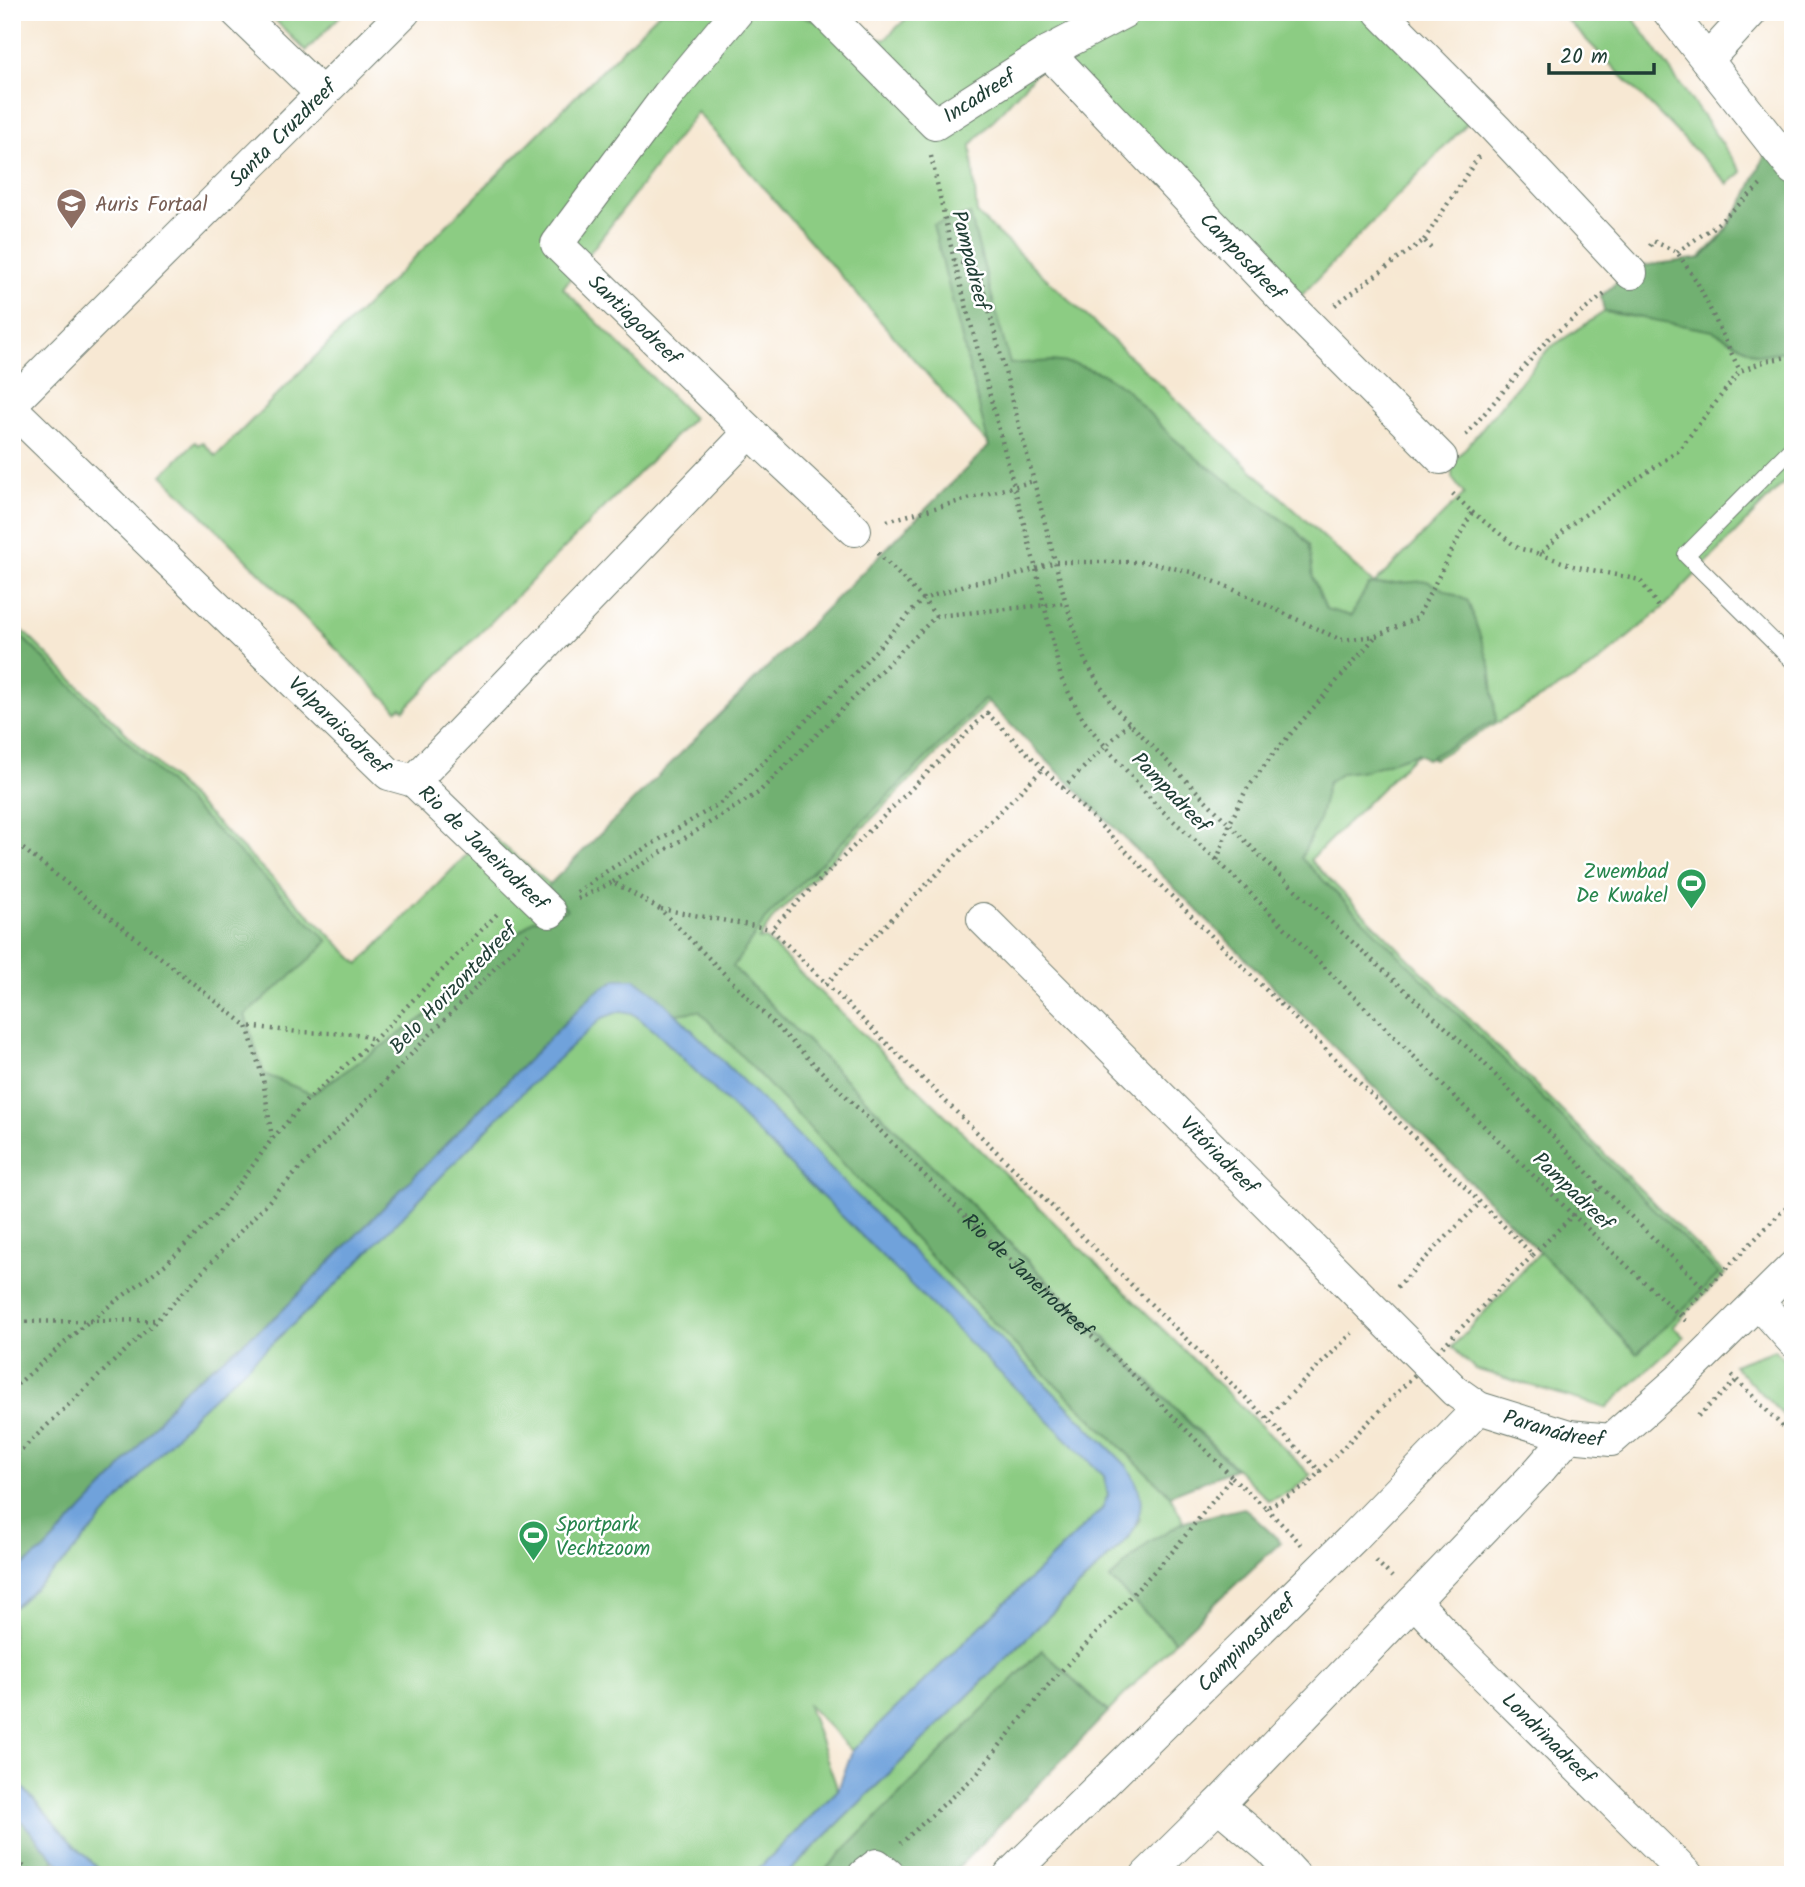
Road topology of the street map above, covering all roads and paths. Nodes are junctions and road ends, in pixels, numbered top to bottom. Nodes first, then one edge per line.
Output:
1 (237, 12) edge
2 (404, 12) edge
3 (737, 12) edge
4 (824, 12) edge
5 (1124, 12) edge
6 (1380, 12) edge
7 (1669, 12) edge
8 (1751, 12) edge
9 (1048, 52) junction
10 (1707, 60) junction
11 (321, 93) junction
12 (935, 124) junction
13 (1496, 129) junction
14 (1790, 166) edge
15 (1424, 240) junction
16 (1434, 252) dead end
17 (1677, 252) junction
18 (954, 260) junction
19 (1631, 273) junction
20 (1308, 324) junction
21 (1793, 356) edge
22 (1740, 371) junction
23 (12, 403) edge
24 (12, 409) edge
25 (750, 432) junction
26 (1793, 447) edge
27 (1441, 458) junction
28 (1034, 481) junction
29 (1014, 486) junction
30 (1472, 512) junction
31 (855, 530) junction
32 (1540, 554) junction
33 (1055, 562) junction
34 (1036, 569) junction
35 (923, 599) junction
36 (1066, 603) junction
37 (1043, 605) junction
38 (1658, 606) dead end
39 (936, 616) junction
40 (1377, 636) junction
41 (1793, 661) edge
42 (1129, 723) junction
43 (1106, 747) junction
44 (1043, 769) dead end
45 (414, 781) junction
46 (1063, 789) dead end
47 (1230, 823) junction
48 (12, 840) edge
49 (1217, 860) junction
50 (613, 882) junction
51 (524, 887) junction
52 (660, 909) junction
53 (550, 912) junction
54 (983, 919) dead end
55 (771, 929) dead end
56 (826, 984) dead end
57 (247, 1026) junction
58 (375, 1039) junction
59 (272, 1139) junction
60 (1601, 1187) junction
61 (1793, 1199) edge
62 (1573, 1215) junction
63 (1533, 1255) dead end
64 (1793, 1267) edge
65 (1706, 1290) junction
66 (1759, 1303) junction
67 (1682, 1314) junction
68 (157, 1320) junction
69 (12, 1322) edge
70 (88, 1322) junction
71 (1793, 1341) edge
72 (1710, 1350) junction
73 (1737, 1380) junction
74 (12, 1389) edge
75 (1467, 1399) junction
76 (1698, 1416) dead end
77 (1569, 1436) junction
78 (1793, 1437) edge
79 (12, 1459) edge
80 (1320, 1471) dead end
81 (1232, 1477) junction
82 (1266, 1508) junction
83 (1354, 1538) junction
84 (1323, 1567) junction
85 (1414, 1601) junction
86 (1218, 1805) junction
87 (12, 1856) edge
88 (877, 1871) edge
89 (33, 1875) edge
90 (1010, 1875) edge
91 (1147, 1875) edge
92 (1294, 1875) edge
93 (1687, 1875) edge

1 - 11 street
2 - 11 street, Santa Cruzdreef
3 - 25 street, Santiagodreef
4 - 12 street, Incadreef
5 - 9 street, Incadreef
6 - 13 street
7 - 10 street
8 - 10 street
9 - 12 street, Incadreef
9 - 20 street, Camposdreef
10 - 14 street
11 - 23 street, Santa Cruzdreef
12 - 18 path, Pampadreef
13 - 15 path
13 - 19 street
14 - 17 path
15 - 16 path
15 - 20 path
17 - 19 path
17 - 22 path
18 - 28 path
18 - 29 path, Pampadreef
19 - 27 path
20 - 27 street, Camposdreef
21 - 22 path
22 - 32 path
24 - 45 street, Valparaisodreef
25 - 31 street, Santiagodreef
25 - 45 street, Valparaisodreef
26 - 41 lane
27 - 30 path
28 - 29 path
28 - 33 path
29 - 31 path
29 - 34 path, Pampadreef
30 - 32 path
30 - 40 path
31 - 35 path
32 - 38 path
33 - 34 path, Belo Horizontedreef
33 - 36 path
33 - 40 path
34 - 35 path, Belo Horizontedreef
34 - 37 path, Pampadreef
35 - 39 path
35 - 53 path, Belo Horizontedreef
36 - 37 path
36 - 42 path
37 - 39 path
37 - 43 path, Pampadreef
39 - 50 path
40 - 47 path
42 - 43 path
42 - 47 path
43 - 46 path
43 - 49 path, Pampadreef
44 - 56 path
45 - 51 street, Rio de Janeirodreef
47 - 49 path
47 - 60 path
48 - 57 path
49 - 62 path, Pampadreef
50 - 52 path, Rio de Janeirodreef
50 - 53 path, Rio de Janeirodreef
51 - 53 street, Rio de Janeirodreef
51 - 58 path
52 - 55 path
52 - 81 path, Rio de Janeirodreef
53 - 68 path, Belo Horizontedreef
54 - 75 street, Vitóriadreef
57 - 58 path
57 - 59 path
58 - 59 path
59 - 70 path
60 - 62 path
60 - 65 path
61 - 65 path
62 - 63 path
62 - 67 path, Pampadreef
64 - 66 street, Paranádreef
65 - 67 path
66 - 71 street
66 - 72 street, Paranádreef
67 - 72 path
68 - 70 path
68 - 79 path, Belo Horizontedreef
69 - 70 path
70 - 74 path
72 - 73 path
72 - 77 street, Paranádreef
73 - 76 path
73 - 78 path
75 - 77 street, Paranádreef
75 - 83 street, Campinasdreef
77 - 85 street
80 - 82 path
81 - 82 path, Rio de Janeirodreef
81 - 88 path
82 - 84 path, Rio de Janeirodreef
83 - 84 street, Campinasdreef
83 - 85 path
84 - 90 street, Campinasdreef
85 - 86 street
85 - 93 street, Londrinadreef
86 - 91 street
86 - 92 street
87 - 89 path

